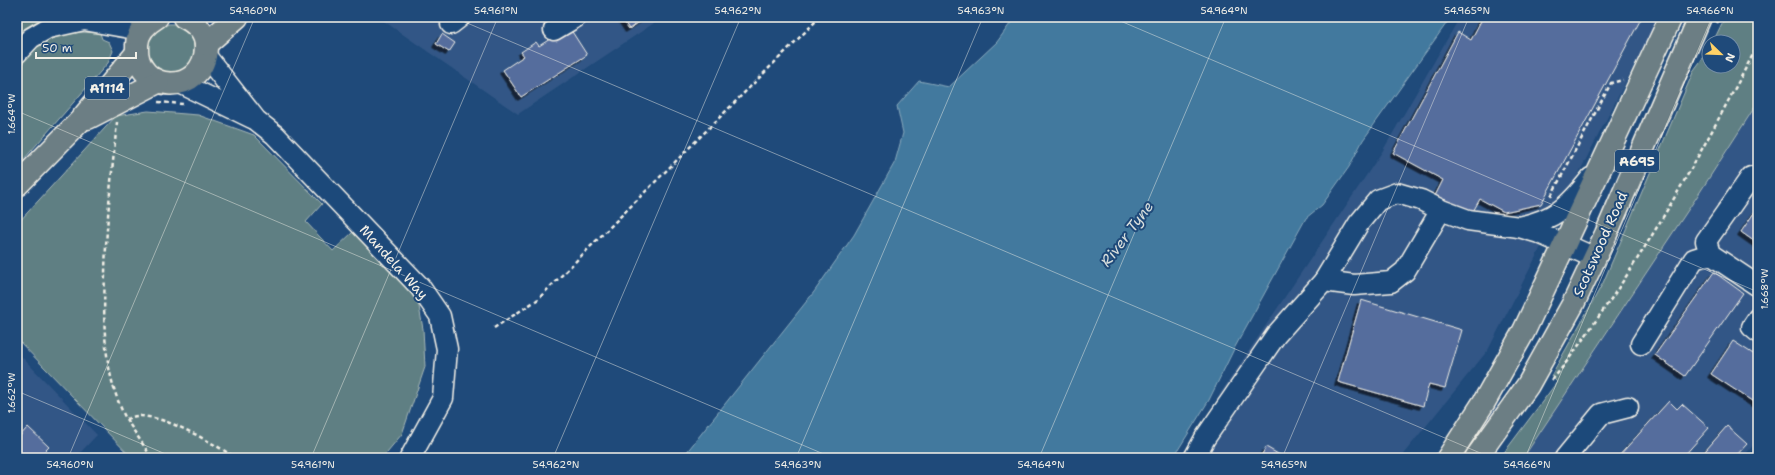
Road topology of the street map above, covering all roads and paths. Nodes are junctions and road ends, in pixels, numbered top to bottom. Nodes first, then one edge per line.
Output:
1 (184, 17) edge
2 (237, 17) edge
3 (576, 17) edge
4 (1671, 17) edge
5 (1700, 17) edge
6 (817, 20) dead end
7 (61, 22) edge
8 (147, 22) edge
9 (554, 30) dead end
10 (1758, 46) edge
11 (206, 50) junction
12 (17, 53) edge
13 (136, 54) junction
14 (1626, 80) dead end
15 (180, 83) junction
16 (155, 92) junction
17 (119, 102) junction
18 (186, 104) dead end
19 (256, 120) junction
20 (79, 122) junction
21 (1606, 158) junction
22 (1751, 177) dead end
23 (17, 185) edge
24 (1548, 202) dead end
25 (1441, 210) junction
26 (1519, 226) junction
27 (1565, 243) junction
28 (1710, 254) junction
29 (1595, 258) junction
30 (1324, 281) junction
31 (1758, 286) edge
32 (1758, 318) edge
33 (494, 328) dead end
34 (1758, 332) edge
35 (1641, 344) dead end
36 (1550, 382) dead end
37 (1628, 407) dead end
38 (126, 419) junction
39 (152, 458) edge
40 (236, 458) edge
41 (410, 458) edge
42 (1194, 458) edge
43 (1448, 458) edge
44 (1476, 458) edge
45 (1565, 458) edge

1 - 11 main road
2 - 11 main road
3 - 9 street
4 - 21 main road, A695
5 - 29 main road, Scotswood Road / A695
6 - 33 path
7 - 8 street
7 - 12 street
8 - 13 main road
10 - 36 path
11 - 15 main road
11 - 19 street, Mandela Way
13 - 16 main road
13 - 20 main road, A1114
14 - 24 path
15 - 16 main road
15 - 19 street, Mandela Way
16 - 17 main road, A1114
16 - 18 path
17 - 20 main road, A1114
17 - 38 path
19 - 41 street, Mandela Way
20 - 23 main road, A1114
21 - 26 street
21 - 27 main road, A695
22 - 28 street
25 - 26 street
25 - 30 street
25 - 30 street
26 - 27 street
27 - 29 street
27 - 43 main road, A695
28 - 31 street
28 - 35 street
29 - 44 main road, Scotswood Road / A695
30 - 42 street
32 - 34 street
37 - 45 street
38 - 39 path
38 - 40 path

